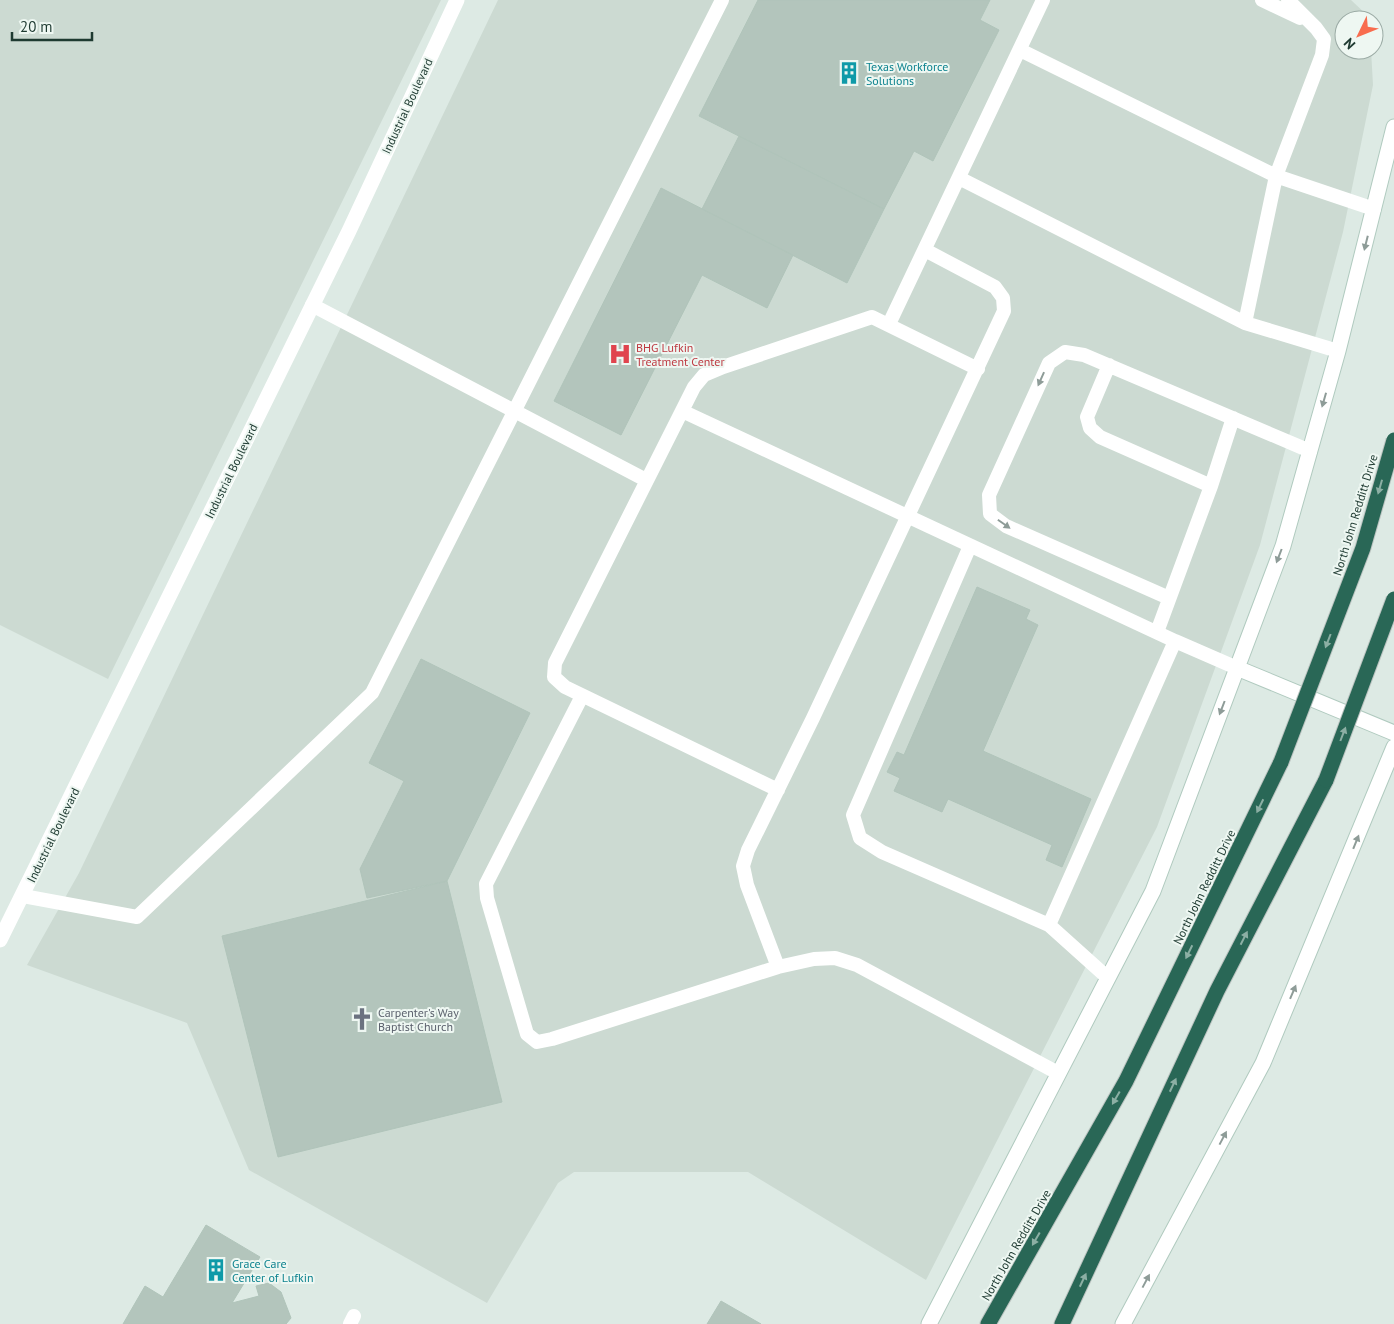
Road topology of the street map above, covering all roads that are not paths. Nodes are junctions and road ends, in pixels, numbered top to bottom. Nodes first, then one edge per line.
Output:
1 (457, 0) edge
2 (722, 0) edge
3 (1043, 0) edge
4 (1262, 0) edge
5 (1288, 0) edge
6 (1312, 24) junction
7 (1020, 50) junction
8 (1394, 127) edge
9 (1276, 176) junction
10 (959, 178) junction
11 (1394, 178) edge
12 (1378, 194) junction
13 (1374, 209) junction
14 (925, 250) junction
15 (312, 306) junction
16 (1245, 323) junction
17 (889, 324) junction
18 (1338, 351) junction
19 (1109, 365) junction
20 (978, 368) junction
21 (514, 411) junction
22 (682, 411) junction
23 (1233, 418) junction
24 (1394, 440) edge
25 (1310, 451) junction
26 (646, 480) junction
27 (1211, 486) junction
28 (908, 517) junction
29 (970, 546) junction
30 (1169, 598) junction
31 (1394, 599) edge
32 (1157, 632) junction
33 (1175, 641) junction
34 (1237, 668) junction
35 (582, 696) junction
36 (1394, 733) edge
37 (1394, 747) edge
38 (778, 790) junction
39 (22, 896) junction
40 (1049, 925) junction
41 (0, 940) edge
42 (778, 967) junction
43 (1108, 978) junction
44 (1058, 1073) junction
45 (929, 1324) edge
46 (988, 1324) edge
47 (1062, 1324) edge
48 (1123, 1324) edge

1 - 15 street, Industrial Boulevard
2 - 21 lane
3 - 7 lane
4 - 6 lane
5 - 6 lane
6 - 9 lane
7 - 9 lane
7 - 10 lane
8 - 12 street
9 - 13 lane
9 - 16 lane
10 - 14 lane
10 - 16 lane
11 - 12 street
12 - 13 street
13 -> 18 street
14 - 17 lane
14 - 20 lane
15 - 21 lane
15 - 39 street, Industrial Boulevard
16 - 18 lane
17 - 20 lane
17 - 22 lane
18 -> 25 street
19 - 23 lane
19 - 27 lane
19 -> 30 lane
20 - 28 lane
21 - 26 lane
21 - 39 lane
22 - 26 lane
22 - 28 lane
23 - 25 lane
23 - 27 lane
24 -> 46 highway, North John Redditt Drive, bridge
25 -> 34 street
26 - 35 lane
27 - 30 lane
28 - 29 lane
28 - 38 lane
29 - 32 lane
29 - 40 lane
30 - 32 lane
47 -> 31 highway, bridge
32 - 33 lane
33 - 34 lane
33 - 40 lane
34 - 36 street
34 -> 43 street
35 - 38 lane
35 - 42 lane
48 -> 37 street
38 - 42 lane
39 - 41 street, Industrial Boulevard
40 - 43 lane
42 - 44 lane
43 - 44 street
44 - 45 street

